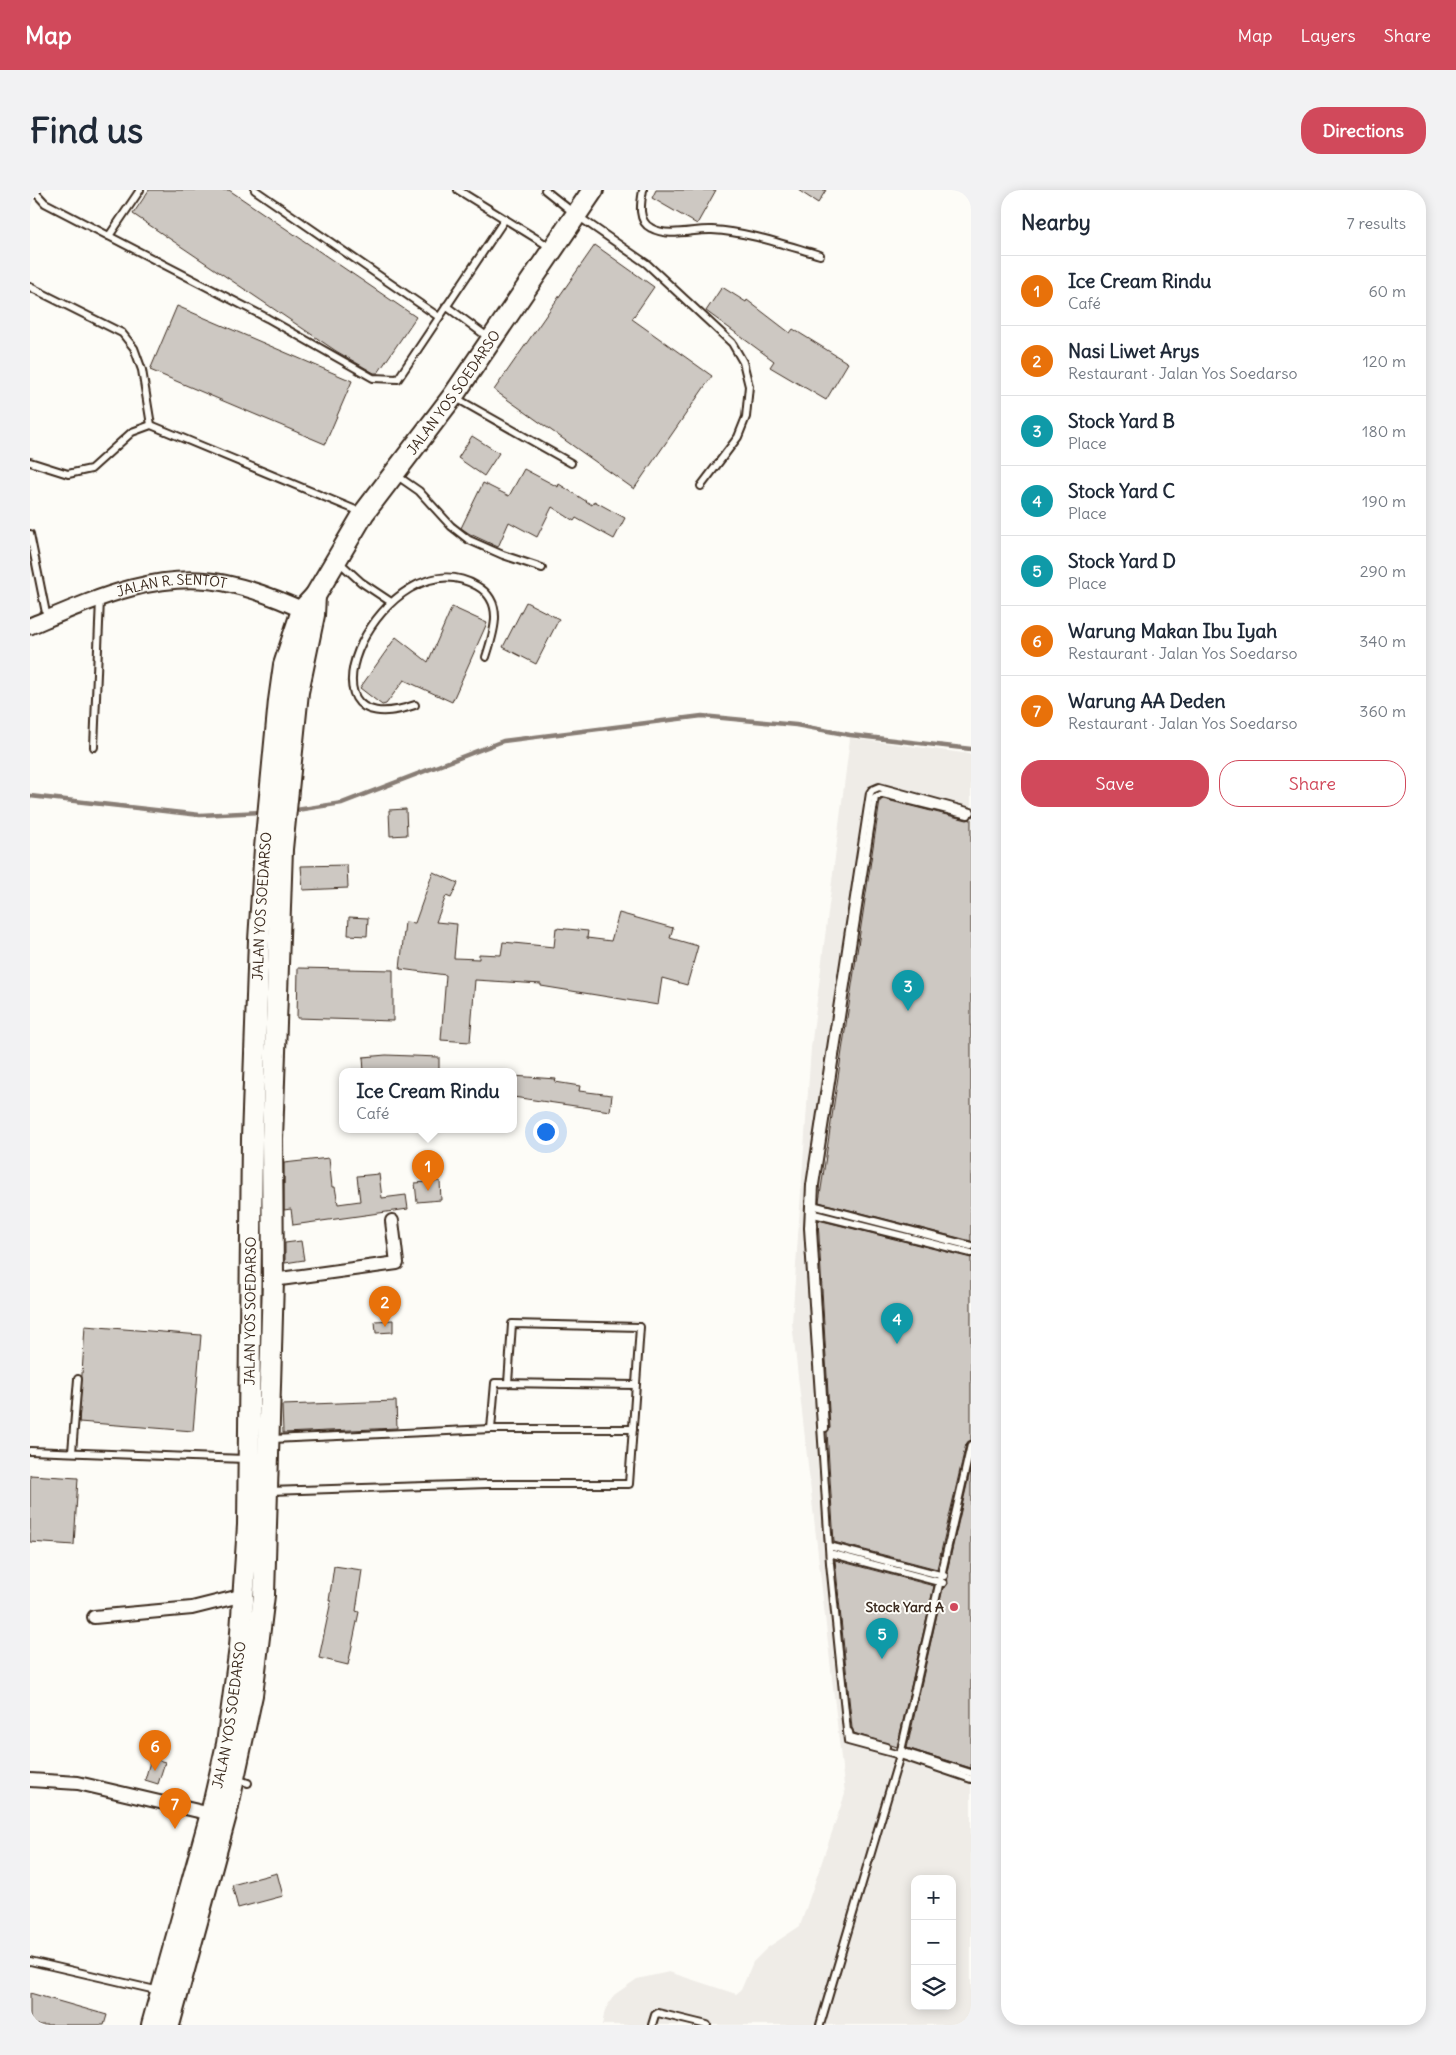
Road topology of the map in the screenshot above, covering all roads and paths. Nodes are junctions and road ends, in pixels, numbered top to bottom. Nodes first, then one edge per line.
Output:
1 (33, 190) edge
2 (140, 190) edge
3 (254, 190) edge
4 (458, 190) edge
5 (545, 190) edge
6 (593, 190) edge
7 (643, 190) edge
8 (575, 214) junction
9 (505, 219) junction
10 (109, 236) junction
11 (552, 248) junction
12 (820, 256) dead end
13 (30, 287) edge
14 (446, 306) junction
15 (439, 317) junction
16 (491, 339) junction
17 (453, 396) junction
18 (151, 425) junction
19 (30, 462) edge
20 (571, 463) dead end
21 (394, 473) junction
22 (701, 486) dead end
23 (364, 513) junction
24 (30, 534) edge
25 (336, 560) junction
26 (542, 568) dead end
27 (100, 598) junction
28 (390, 602) junction
29 (310, 607) junction
30 (47, 619) junction
31 (30, 626) edge
32 (486, 657) dead end
33 (415, 705) dead end
34 (94, 747) dead end
35 (971, 812) edge
36 (971, 816) edge
37 (273, 848) junction
38 (262, 1139) junction
39 (812, 1205) junction
40 (814, 1214) junction
41 (392, 1220) dead end
42 (971, 1246) edge
43 (971, 1253) edge
44 (273, 1280) junction
45 (252, 1283) junction
46 (78, 1379) dead end
47 (508, 1383) junction
48 (635, 1385) junction
49 (491, 1429) junction
50 (633, 1429) junction
51 (259, 1439) junction
52 (971, 1445) edge
53 (30, 1451) edge
54 (72, 1452) junction
55 (249, 1460) junction
56 (971, 1460) edge
57 (258, 1492) junction
58 (831, 1546) junction
59 (833, 1554) junction
60 (942, 1579) junction
61 (244, 1595) junction
62 (94, 1617) dead end
63 (902, 1754) junction
64 (971, 1773) edge
65 (971, 1779) edge
66 (30, 1780) edge
67 (212, 1814) junction
68 (201, 1880) junction
69 (30, 1961) edge
70 (170, 1993) junction
71 (152, 2025) edge
72 (169, 2025) edge
73 (654, 2025) edge
74 (697, 2025) edge
75 (707, 2025) edge
76 (821, 2025) edge

1 - 10 lane
2 - 10 lane
3 - 15 lane
4 - 9 lane
5 - 8 lane
6 - 8 highway, JALAN YOS SOEDARSO
7 - 12 lane
8 - 11 highway, JALAN YOS SOEDARSO
8 - 22 lane
9 - 11 lane
9 - 14 lane
10 - 15 lane
11 - 16 highway, JALAN YOS SOEDARSO
13 - 18 lane
14 - 15 lane
14 - 16 lane
16 - 17 highway, JALAN YOS SOEDARSO
17 - 20 lane
17 - 21 highway, JALAN YOS SOEDARSO
18 - 19 lane
18 - 23 lane
21 - 23 highway, JALAN YOS SOEDARSO
21 - 26 lane
23 - 25 highway, JALAN YOS SOEDARSO
24 - 30 lane
25 - 28 lane
25 - 29 highway, JALAN YOS SOEDARSO
27 - 29 street, JALAN R. SENTOT
27 - 30 street, JALAN R. SENTOT
27 - 34 lane
28 - 32 lane
28 - 33 lane
29 - 37 highway, JALAN YOS SOEDARSO
30 - 31 street, JALAN R. SENTOT
35 - 39 lane
36 - 39 lane
37 - 38 highway, JALAN YOS SOEDARSO
37 - 38 highway, JALAN YOS SOEDARSO
38 - 44 highway, JALAN YOS SOEDARSO
38 - 45 highway, JALAN YOS SOEDARSO
39 - 40 lane
39 - 42 lane
39 - 58 lane
40 - 43 lane
40 - 58 lane
41 - 44 street
44 - 45 highway
44 - 51 highway, JALAN YOS SOEDARSO
45 - 51 highway, JALAN YOS SOEDARSO
46 - 54 lane
47 - 48 lane
47 - 48 lane
47 - 49 lane
48 - 50 lane
49 - 50 lane
49 - 51 lane
50 - 57 lane
51 - 55 highway, JALAN YOS SOEDARSO
51 - 57 highway, JALAN YOS SOEDARSO
52 - 60 lane
53 - 54 lane
54 - 55 lane
55 - 57 highway, JALAN YOS SOEDARSO
56 - 60 lane
57 - 61 highway, JALAN YOS SOEDARSO
57 - 68 highway, JALAN YOS SOEDARSO
58 - 59 lane
58 - 60 lane
58 - 63 lane
59 - 60 lane
59 - 63 lane
60 - 63 lane
61 - 62 street
61 - 67 highway, JALAN YOS SOEDARSO
63 - 64 lane
63 - 65 lane
63 - 76 lane
66 - 67 street
67 - 68 highway, JALAN YOS SOEDARSO
68 - 70 highway, JALAN YOS SOEDARSO
69 - 70 lane
70 - 71 highway, JALAN YOS SOEDARSO
70 - 72 highway, JALAN YOS SOEDARSO
73 - 74 lane
73 - 75 lane

